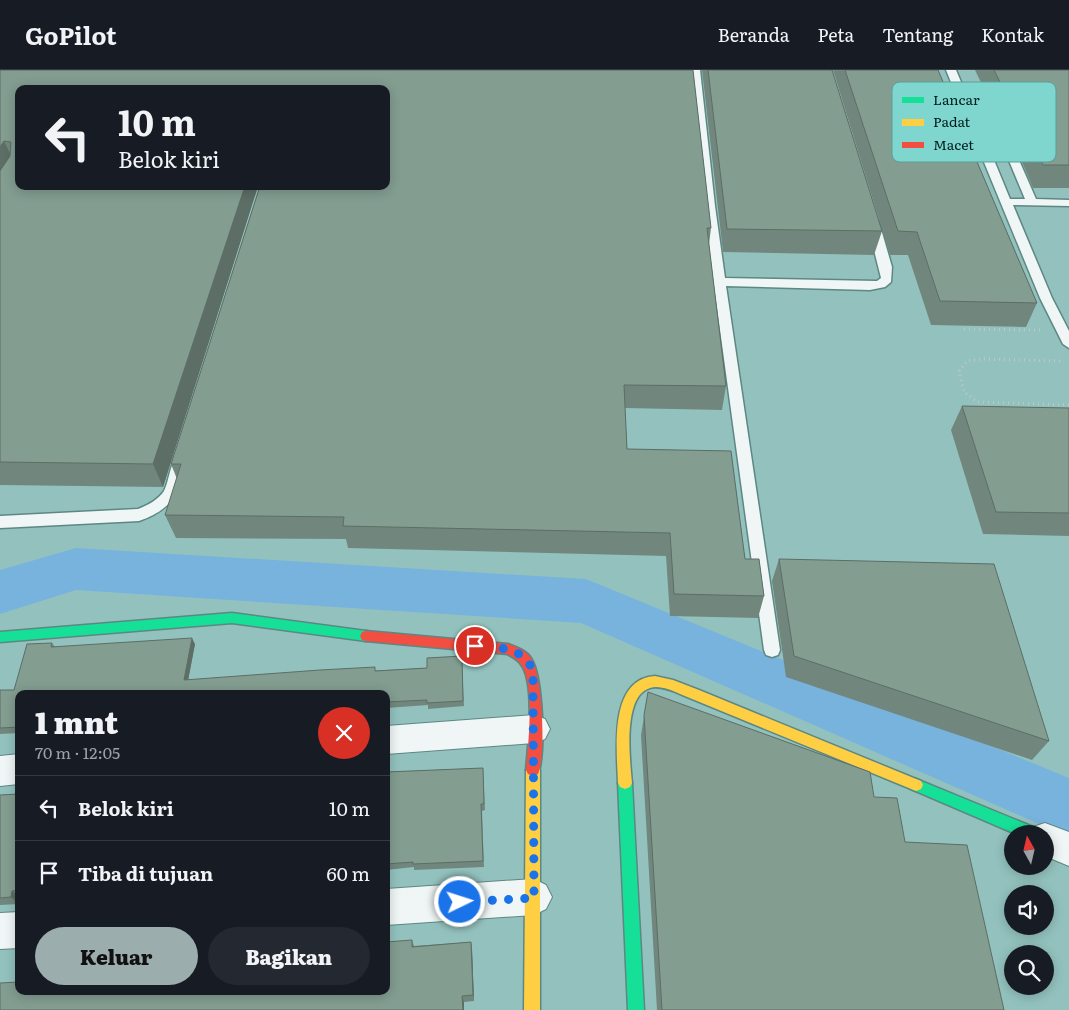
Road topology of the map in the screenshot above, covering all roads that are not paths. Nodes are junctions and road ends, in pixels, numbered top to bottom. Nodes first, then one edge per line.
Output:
1 (695, 70) edge
2 (951, 70) edge
3 (956, 82) edge
4 (989, 162) edge
5 (1015, 162) edge
6 (1006, 202) junction
7 (1032, 202) junction
8 (1069, 203) edge
9 (869, 210) edge
10 (720, 282) junction
11 (1069, 344) edge
12 (185, 448) edge
13 (0, 522) edge
14 (0, 637) edge
15 (772, 650) dead end
16 (534, 728) junction
17 (390, 740) edge
18 (15, 769) edge
19 (0, 770) edge
20 (1011, 825) edge
21 (1054, 843) edge
22 (1069, 849) edge
23 (534, 898) junction
24 (390, 907) edge
25 (15, 930) edge
26 (0, 931) edge
27 (532, 1010) edge
28 (636, 1010) edge

1 - 10 lane
2 - 3 lane
4 - 6 lane
5 - 7 lane
6 - 7 lane
6 - 11 lane
7 - 8 lane
9 - 10 lane
10 - 15 lane
12 - 13 lane
14 - 16 street
16 - 17 street
16 - 23 street
18 - 19 street
20 - 28 street
21 - 22 street
23 - 24 street
23 - 27 street
25 - 26 street

